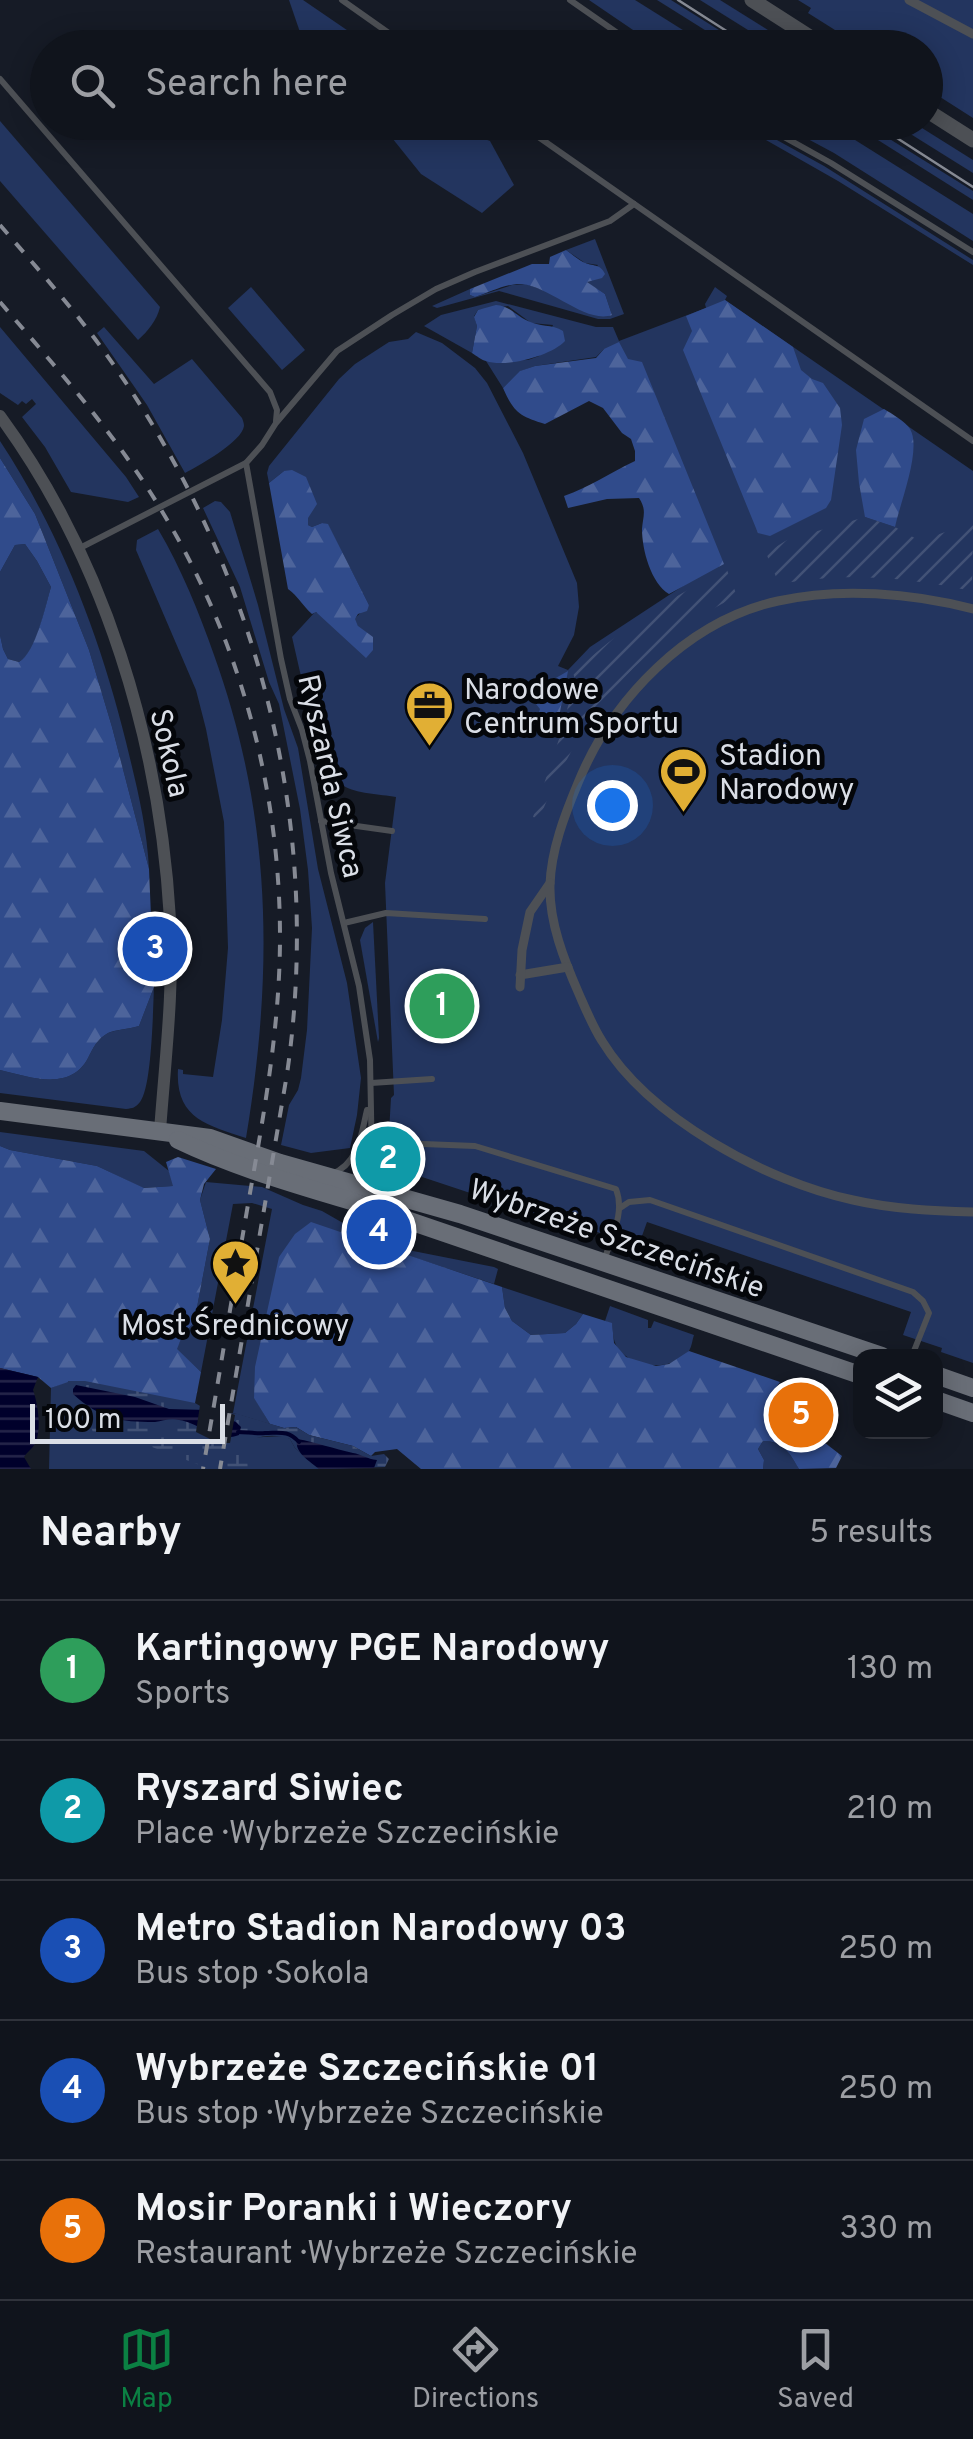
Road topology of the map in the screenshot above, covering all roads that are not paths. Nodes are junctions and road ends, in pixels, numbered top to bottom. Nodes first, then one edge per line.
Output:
1 (342, 0) edge
2 (570, 0) edge
3 (752, 0) edge
4 (909, 0) edge
5 (924, 0) edge
6 (934, 12) junction
7 (384, 30) edge
8 (613, 30) edge
9 (799, 30) edge
10 (973, 34) edge
11 (0, 79) edge
12 (30, 114) edge
13 (943, 121) edge
14 (53, 140) edge
15 (543, 140) edge
16 (790, 140) edge
17 (973, 140) edge
18 (634, 204) junction
19 (973, 252) edge
20 (0, 416) edge
21 (276, 423) junction
22 (973, 441) edge
23 (246, 463) junction
24 (78, 549) junction
25 (973, 609) edge
26 (321, 821) junction
27 (392, 831) dead end
28 (550, 883) junction
29 (485, 919) dead end
30 (344, 922) junction
31 (568, 966) junction
32 (432, 1079) dead end
33 (371, 1083) junction
34 (370, 1099) junction
35 (0, 1111) edge
36 (160, 1131) junction
37 (370, 1142) junction
38 (328, 1176) junction
39 (404, 1198) junction
40 (620, 1208) junction
41 (973, 1212) edge
42 (604, 1262) junction
43 (861, 1349) edge
44 (915, 1349) edge
45 (853, 1372) edge
46 (943, 1377) edge
47 (973, 1388) edge
48 (943, 1402) edge
49 (973, 1413) edge

1 - 7 lane
2 - 8 lane
3 - 9 street
4 - 6 street
5 - 6 street
6 - 10 street
11 - 12 lane
13 - 17 street
14 - 21 lane
15 - 18 lane
16 - 19 lane
18 - 21 lane
18 - 22 lane
20 - 24 street, Sokola
21 - 23 lane
23 - 24 lane
23 - 26 lane, Ryszarda Siwca
24 - 36 street, Sokola
25 - 28 street
26 - 27 lane
26 - 30 lane, Ryszarda Siwca
28 - 31 street
28 - 31 street
29 - 30 lane
30 - 33 lane, Ryszarda Siwca
31 - 41 street
32 - 33 lane
33 - 34 lane, Ryszarda Siwca
34 - 37 lane, Ryszarda Siwca
34 - 38 lane, Ryszarda Siwca
35 - 36 main road, Wybrzeże Szczecińskie
36 - 38 main road, Wybrzeże Szczecińskie
36 - 45 main road, Wybrzeże Szczecińskie
37 - 39 lane, Ryszarda Siwca
37 - 40 lane
38 - 39 main road, Wybrzeże Szczecińskie
39 - 42 main road, Wybrzeże Szczecińskie
40 - 42 lane
40 - 44 lane
42 - 43 main road, Wybrzeże Szczecińskie
46 - 47 main road
48 - 49 main road

